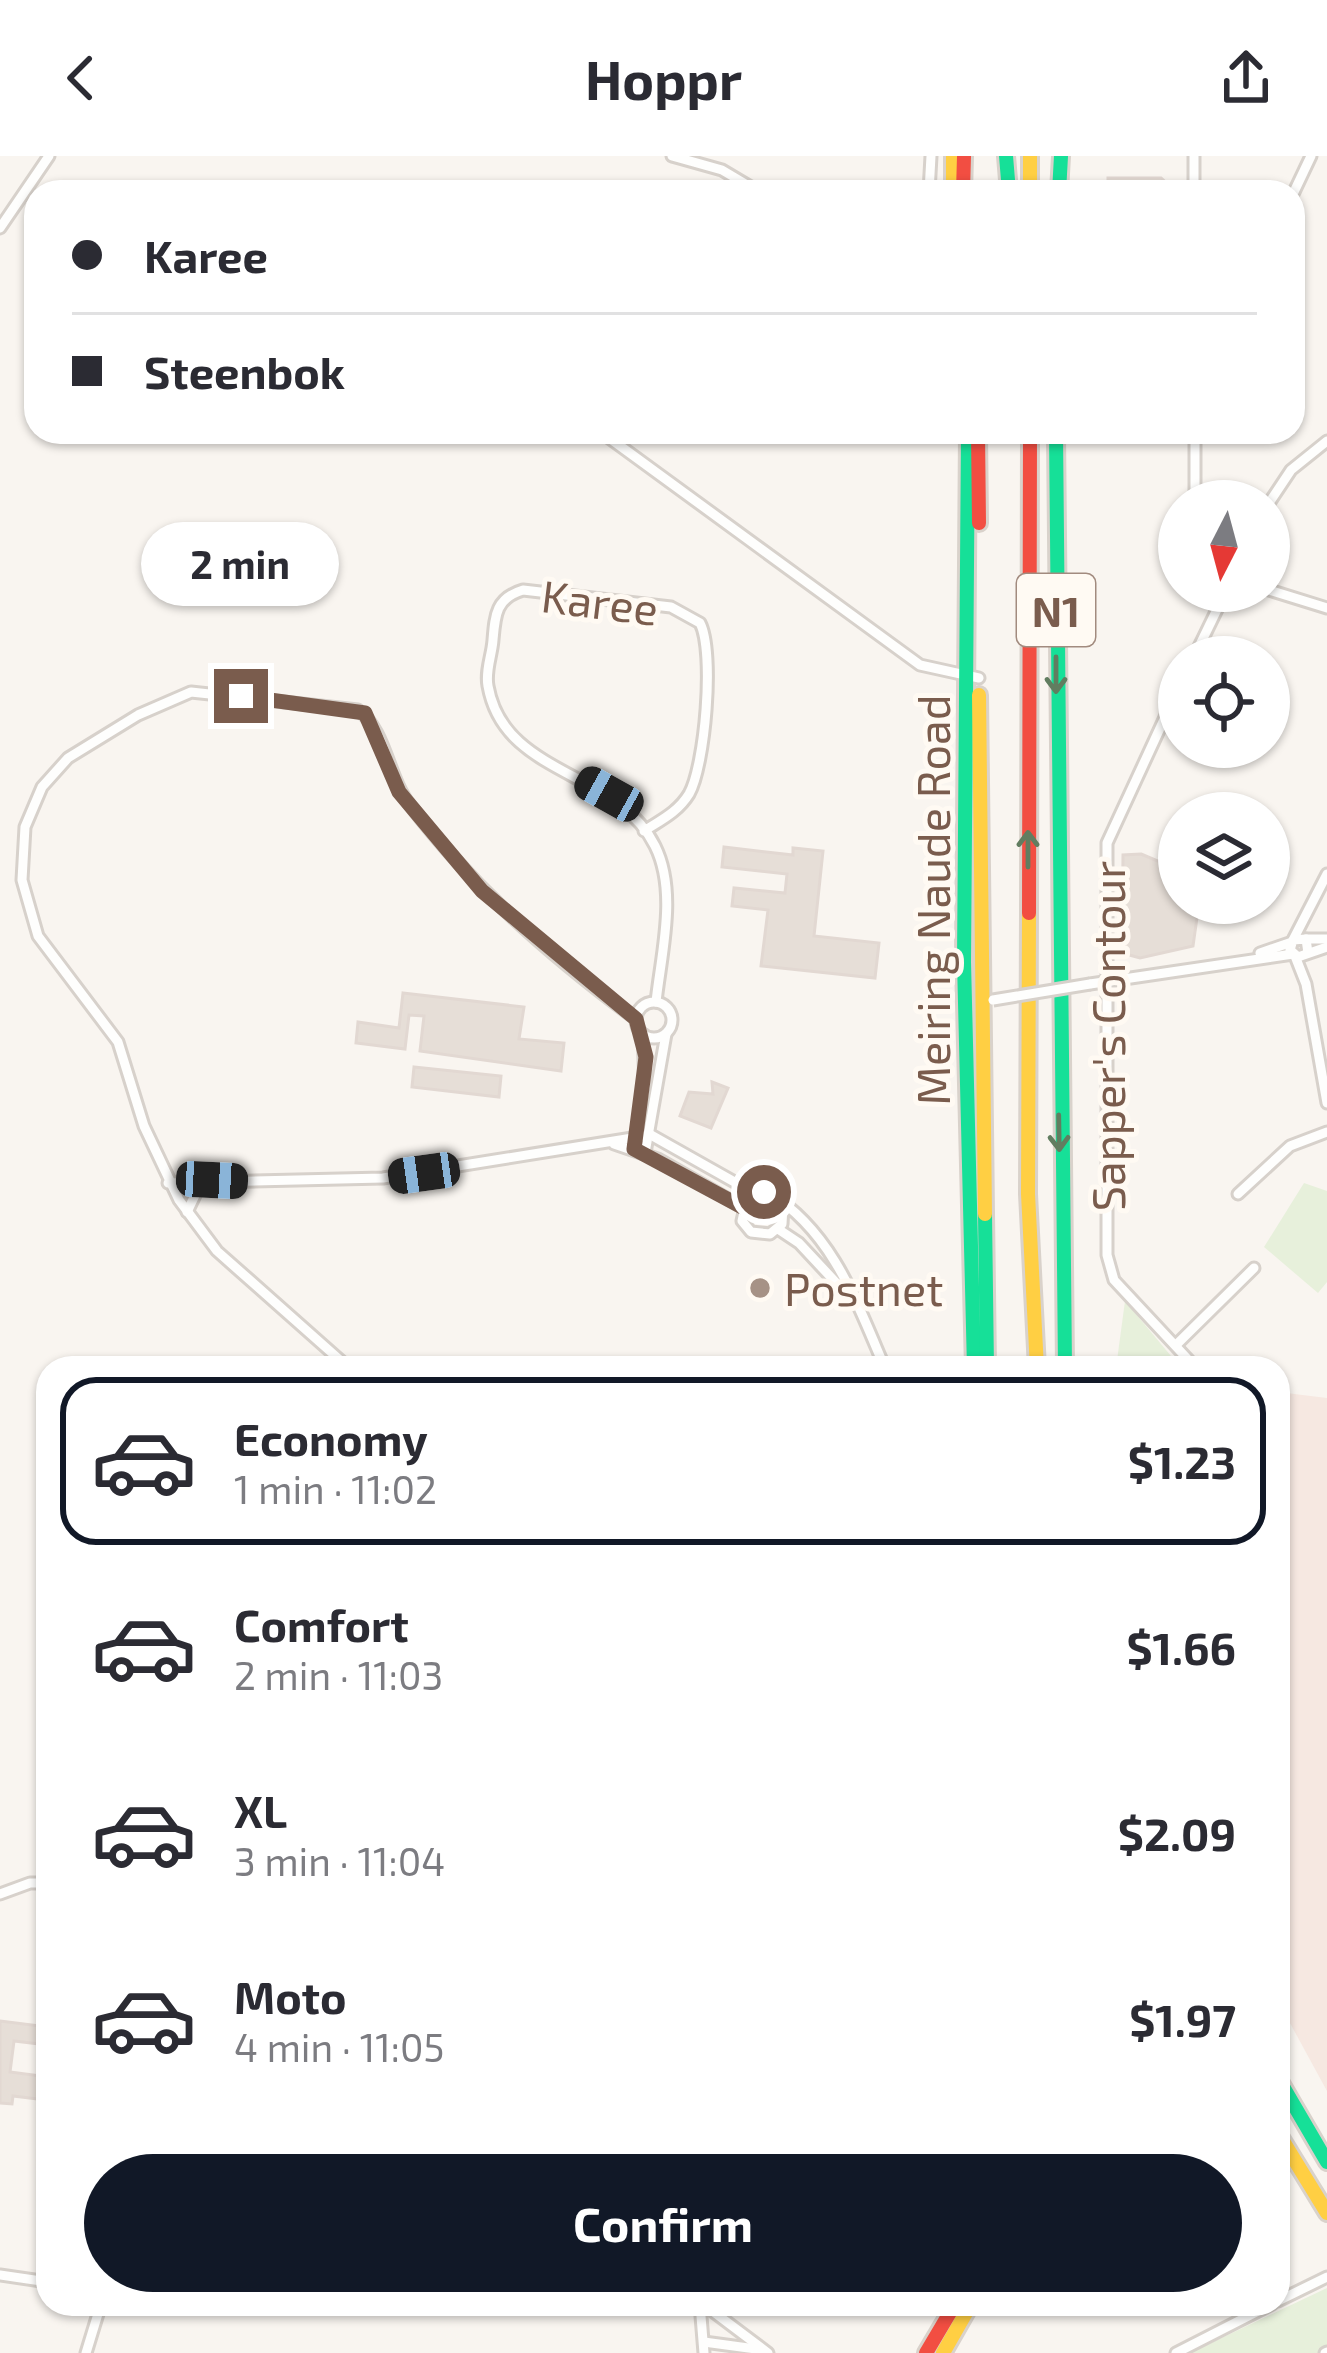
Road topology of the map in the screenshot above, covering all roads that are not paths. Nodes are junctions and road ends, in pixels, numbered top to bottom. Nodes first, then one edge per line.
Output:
1 (673, 156) edge
2 (739, 180) edge
3 (24, 200) edge
4 (0, 228) edge
5 (1327, 441) edge
6 (617, 444) edge
7 (968, 444) edge
8 (978, 444) edge
9 (1021, 444) edge
10 (1030, 444) edge
11 (1056, 444) edge
12 (1195, 444) edge
13 (1195, 480) edge
14 (1284, 480) edge
15 (1290, 597) edge
16 (1327, 608) edge
17 (1028, 623) junction
18 (975, 678) junction
19 (1158, 731) edge
20 (644, 830) junction
21 (1327, 874) edge
22 (1327, 943) edge
23 (1300, 947) junction
24 (1105, 982) junction
25 (987, 1001) junction
26 (613, 1002) junction
27 (656, 1002) junction
28 (964, 1003) junction
29 (642, 1007) junction
30 (636, 1019) junction
31 (643, 1034) junction
32 (666, 1034) junction
33 (1327, 1103) edge
34 (1327, 1132) edge
35 (638, 1135) junction
36 (651, 1135) junction
37 (614, 1144) junction
38 (640, 1151) junction
39 (212, 1180) junction
40 (168, 1184) junction
41 (754, 1193) junction
42 (1238, 1194) dead end
43 (783, 1206) junction
44 (742, 1207) junction
45 (187, 1211) junction
46 (778, 1229) junction
47 (826, 1247) junction
48 (815, 1259) junction
49 (1254, 1268) dead end
50 (859, 1307) junction
51 (1176, 1346) junction
52 (335, 1356) edge
53 (880, 1356) edge
54 (974, 1356) edge
55 (987, 1356) edge
56 (1036, 1356) edge
57 (1065, 1356) edge
58 (1185, 1356) edge
59 (36, 1886) edge
60 (0, 1894) edge
61 (1290, 2099) edge
62 (1290, 2153) edge
63 (1327, 2162) edge
64 (1327, 2213) edge
65 (0, 2275) edge
66 (1327, 2277) edge
67 (36, 2280) edge
68 (1290, 2295) edge
69 (97, 2316) edge
70 (703, 2316) edge
71 (718, 2316) edge
72 (948, 2316) edge
73 (964, 2316) edge
74 (1248, 2316) edge
75 (704, 2347) edge
76 (766, 2351) edge
77 (86, 2353) edge
78 (926, 2353) edge
79 (943, 2353) edge
80 (1176, 2353) edge

1 - 2 street
3 - 4 street
5 - 14 street
6 - 18 street
7 - 18 main road, Meiring Naude Road
8 - 18 main road, Meiring Naude Road
9 - 17 main road
10 - 17 main road, N1
11 -> 57 main road, N1
12 - 13 street
15 - 16 street
56 -> 17 main road, N1
18 - 25 main road, Meiring Naude Road
18 - 28 main road, Meiring Naude Road
19 - 24 street, Sapper's Contour
20 - 20 street, Karee
20 - 27 street, Karee
21 - 23 street
22 - 23 street
23 - 24 street
23 - 33 street
24 - 25 street, bridge
24 - 51 street, Sapper's Contour
25 - 28 street
25 - 55 main road, Meiring Naude Road
26 - 29 street
26 - 30 street
26 - 40 street
27 - 29 street
27 - 32 street
28 - 54 main road, Meiring Naude Road
29 - 30 street
30 - 31 street
31 - 32 street
31 - 35 street
32 - 36 street
34 - 42 street
35 - 36 street
35 - 37 street
35 - 38 street
36 - 38 street
36 - 41 street
37 - 38 street
37 - 39 street
38 - 44 street
39 - 40 street
39 - 45 street
40 - 45 street
41 - 43 street
41 - 44 street
43 - 46 street
43 - 47 street
44 - 46 street
45 - 52 street
46 - 48 street
47 - 48 street
47 - 50 street
48 - 50 street
49 - 51 street
50 - 53 street
51 - 58 street, Sapper's Contour
59 - 60 street
61 - 63 main road
62 - 64 main road
65 - 67 street
66 - 68 street
69 - 77 street
70 - 75 street
71 - 76 street
72 - 78 main road
73 - 79 main road
74 - 80 street
75 - 76 street

